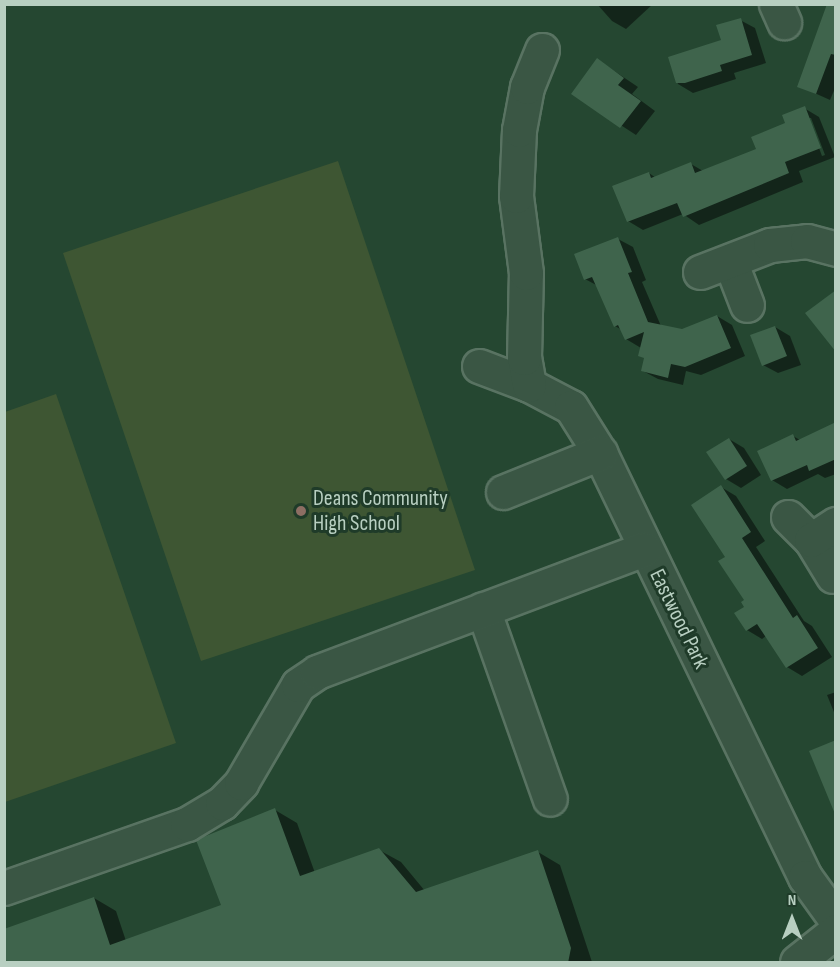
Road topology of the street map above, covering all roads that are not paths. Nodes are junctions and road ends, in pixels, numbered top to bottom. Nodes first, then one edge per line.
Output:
1 (542, 50) dead end
2 (836, 249) edge
3 (747, 305) dead end
4 (479, 366) dead end
5 (529, 385) junction
6 (600, 453) junction
7 (503, 492) dead end
8 (788, 517) dead end
9 (823, 532) edge
10 (645, 549) junction
11 (833, 576) dead end
12 (483, 609) junction
13 (550, 799) dead end
14 (4, 888) edge
15 (836, 920) edge
16 (836, 931) edge
17 (797, 963) edge

1 - 5 street
2 - 3 street
4 - 5 street, Eastwood Park
5 - 6 street, Eastwood Park
6 - 7 street
6 - 10 street, Eastwood Park
8 - 9 street
9 - 11 street
10 - 12 street
10 - 15 street, Eastwood Park
12 - 13 street
12 - 14 street
16 - 17 street

